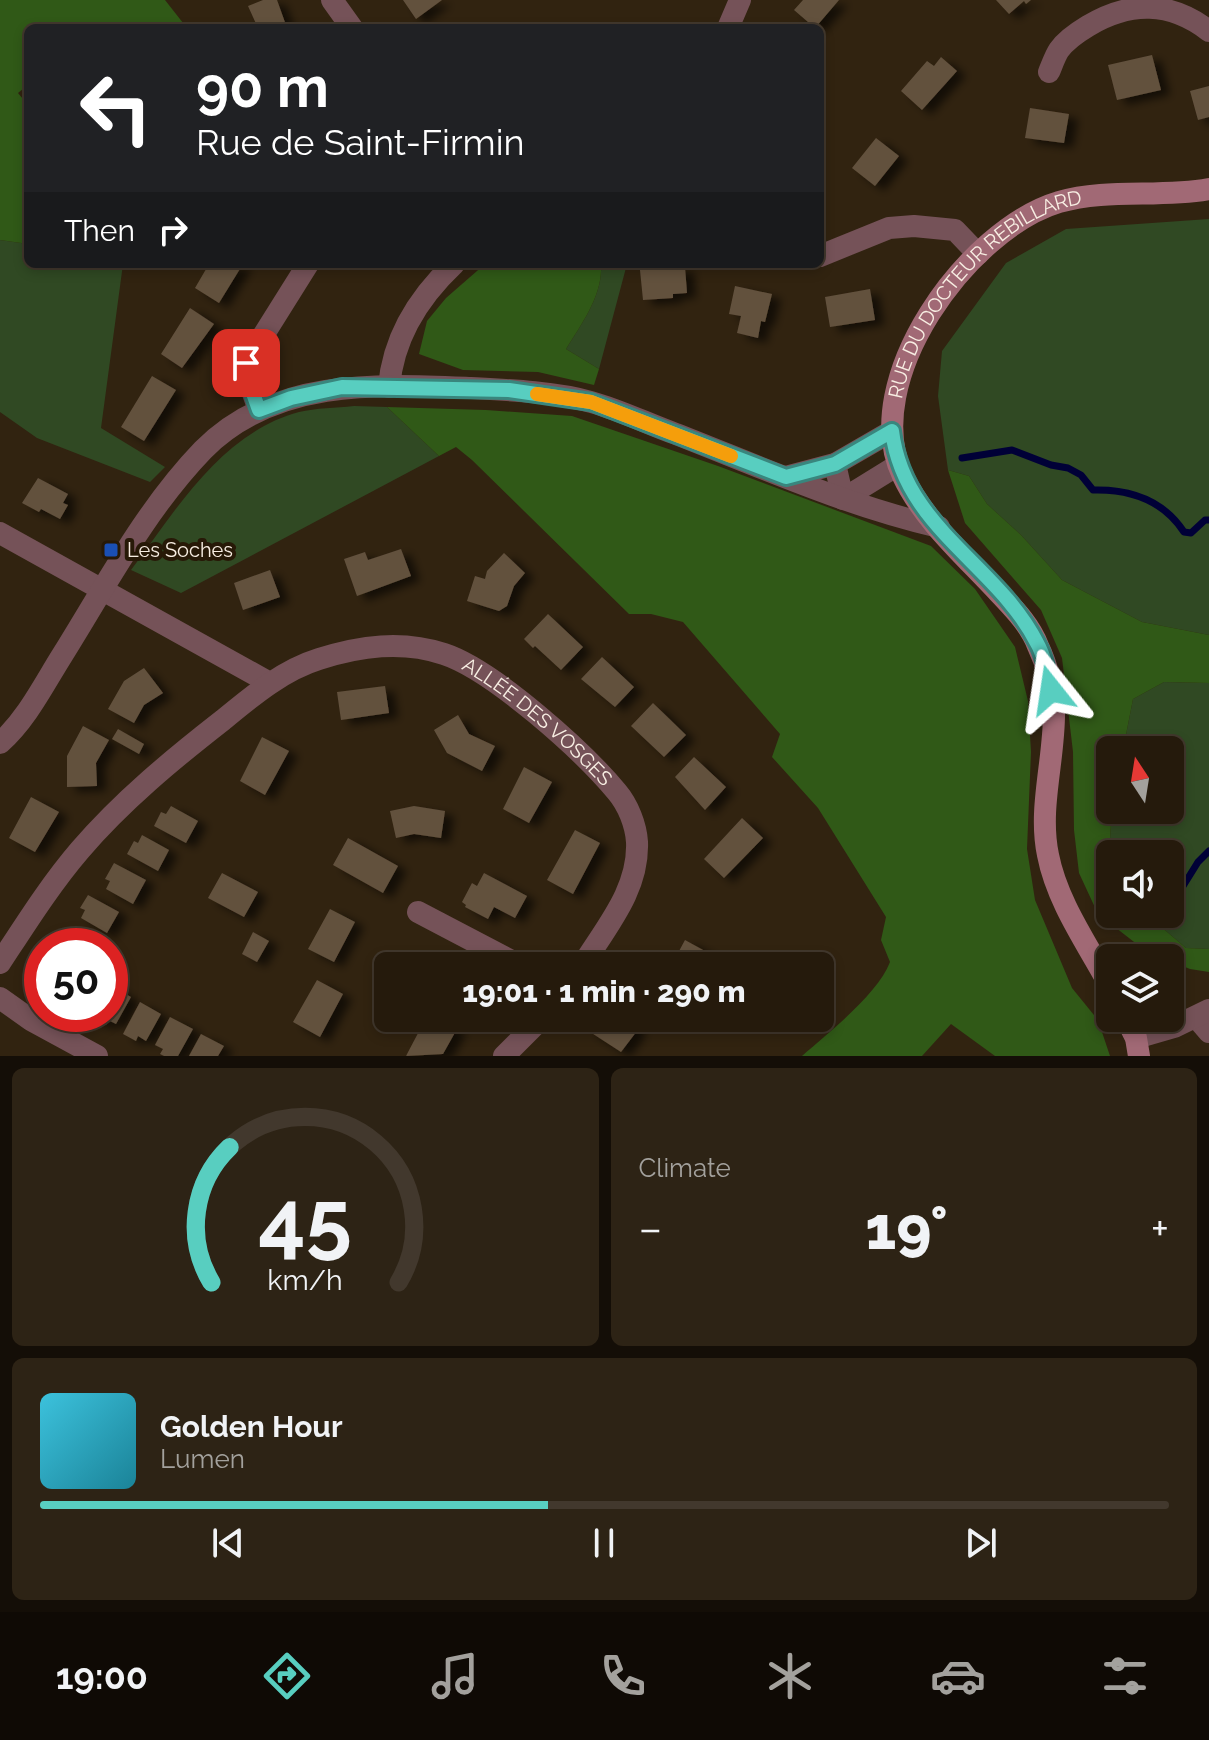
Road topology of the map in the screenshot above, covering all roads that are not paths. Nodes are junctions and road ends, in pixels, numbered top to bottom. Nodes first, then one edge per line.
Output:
1 (332, 0) edge
2 (740, 0) edge
3 (349, 24) edge
4 (730, 24) edge
5 (1209, 31) edge
6 (1049, 72) dead end
7 (1209, 189) edge
8 (824, 254) edge
9 (978, 254) junction
10 (450, 268) edge
11 (298, 269) edge
12 (389, 387) junction
13 (259, 410) junction
14 (892, 431) junction
15 (835, 464) junction
16 (898, 465) junction
17 (786, 477) junction
18 (843, 499) junction
19 (939, 527) junction
20 (0, 533) edge
21 (103, 589) junction
22 (270, 683) junction
23 (0, 743) edge
24 (418, 912) dead end
25 (494, 952) edge
26 (591, 952) edge
27 (1096, 960) edge
28 (0, 963) edge
29 (0, 998) edge
30 (1205, 1020) edge
31 (528, 1032) edge
32 (1134, 1037) edge
33 (97, 1056) edge
34 (504, 1056) edge

1 - 3 street
2 - 4 street
5 - 6 street
7 - 9 main road, RUE DU DOCTEUR REBILLARD
8 - 9 street
9 - 14 main road, RUE DU DOCTEUR REBILLARD
10 - 12 street
11 - 13 street
12 - 13 street
12 - 17 street
13 - 21 street
14 - 15 street
14 - 16 main road, RUE DU DOCTEUR REBILLARD
15 - 17 street
15 - 18 street
16 - 18 street
16 - 19 main road, RUE DU DOCTEUR REBILLARD
17 - 18 street
18 - 19 street
19 - 27 main road, RUE DU DOCTEUR REBILLARD
20 - 21 street
21 - 22 street
21 - 23 street
22 - 26 street, ALLÉE DES VOSGES
22 - 28 street, ALLÉE DES VOSGES
24 - 25 street
29 - 33 street
30 - 32 street
31 - 34 street

